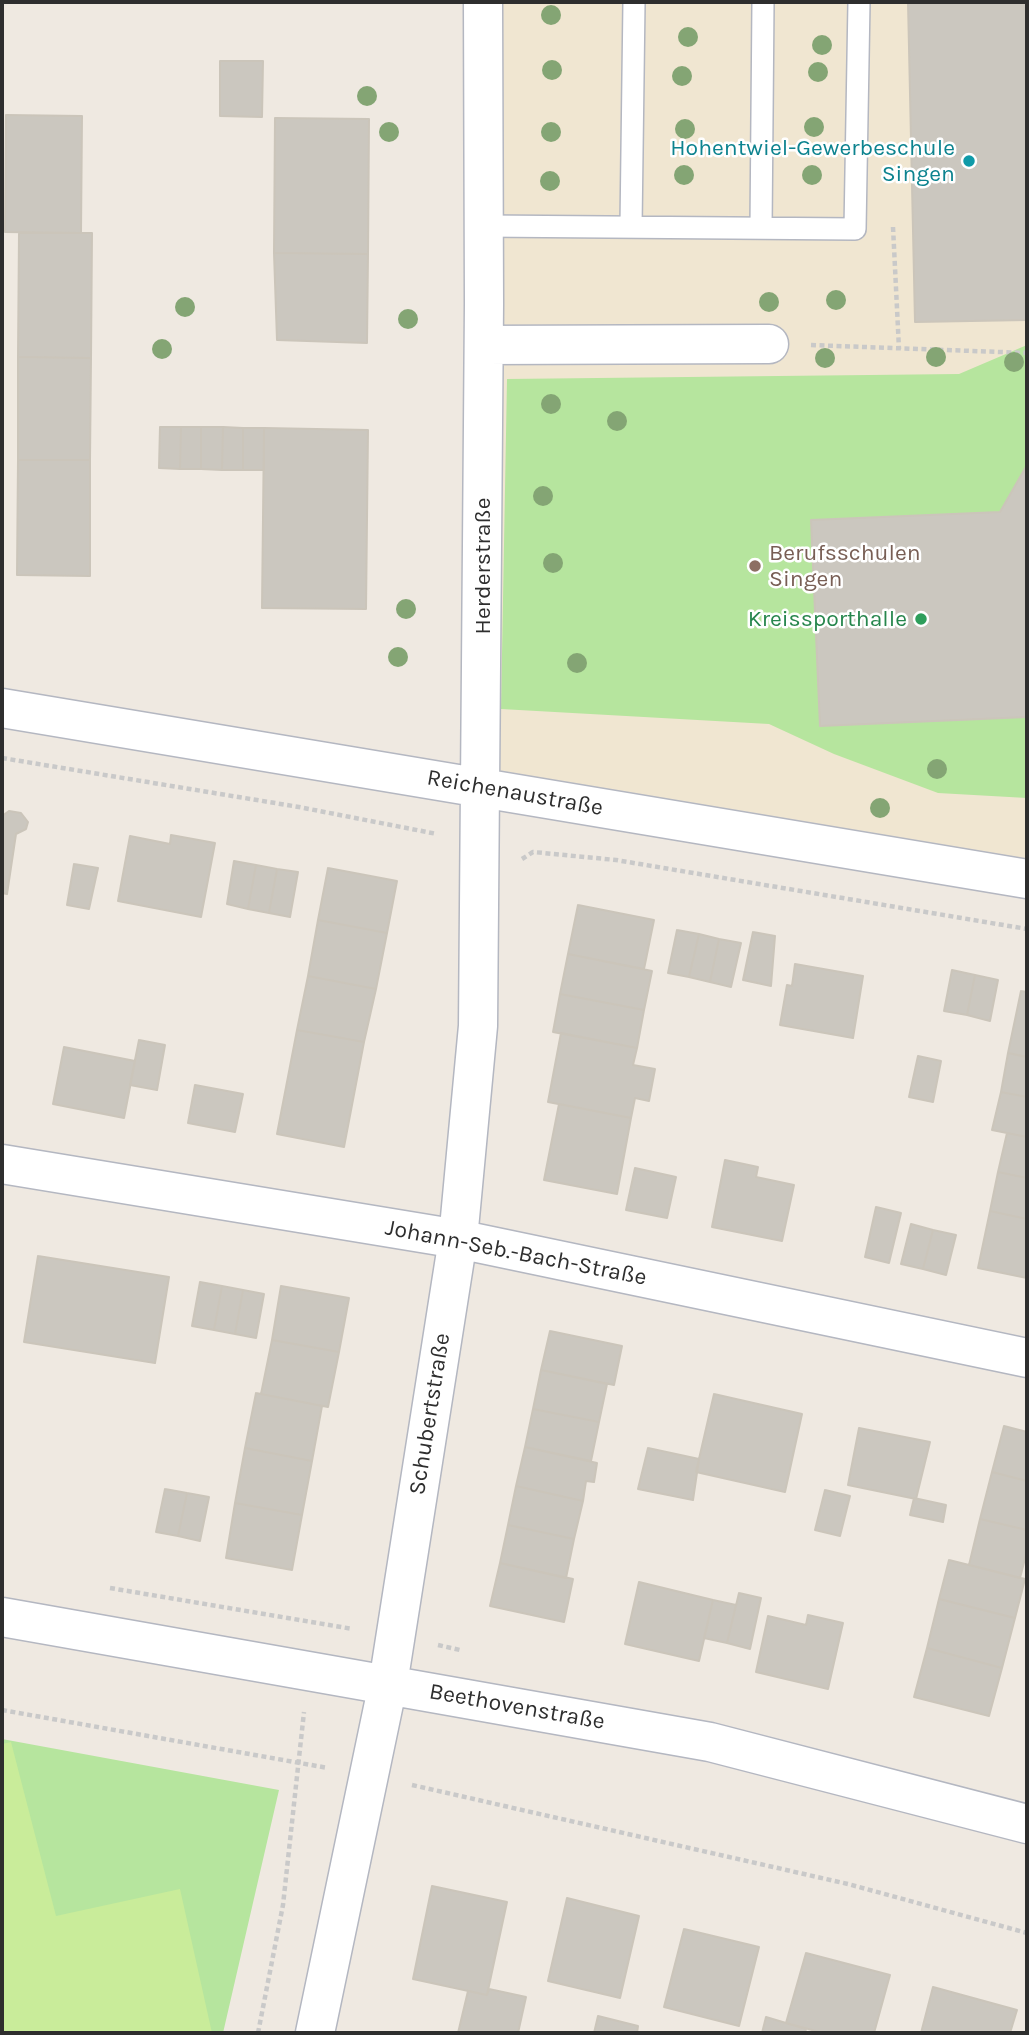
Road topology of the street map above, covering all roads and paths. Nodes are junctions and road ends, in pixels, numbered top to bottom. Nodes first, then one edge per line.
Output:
1 (483, 2) edge
2 (634, 2) edge
3 (763, 2) edge
4 (859, 2) edge
5 (483, 226) junction
6 (631, 226) junction
7 (761, 228) junction
8 (769, 344) joint
9 (484, 345) junction
10 (1027, 353) edge
11 (2, 708) edge
12 (481, 787) junction
13 (1027, 879) edge
14 (2, 1164) edge
15 (458, 1239) junction
16 (1027, 1357) edge
17 (2, 1617) edge
18 (307, 1670) junction
19 (388, 1684) junction
20 (2, 1710) edge
21 (299, 1763) junction
22 (369, 1776) junction
23 (1027, 1824) edge
24 (1027, 1933) edge
25 (258, 2033) edge
26 (315, 2033) edge

1 - 5 street, Herderstraße
2 - 6 lane
3 - 7 lane
4 - 7 lane
5 - 6 lane
5 - 9 street, Herderstraße
6 - 7 lane
8 - 9 street
8 - 10 path
9 - 12 street, Herderstraße
11 - 12 street, Reichenaustraße
12 - 13 street, Reichenaustraße
12 - 15 street, Schubertstraße
14 - 15 street, Johann-Seb.-Bach-Straße
15 - 16 street, Johann-Seb.-Bach-Straße
15 - 19 street, Schubertstraße
17 - 18 street, Beethovenstraße
18 - 19 street, Beethovenstraße
18 - 21 path
19 - 22 street, Schubertstraße
19 - 23 street, Beethovenstraße
20 - 21 path
21 - 22 path
21 - 25 path
22 - 24 path
22 - 26 street, Schubertstraße

